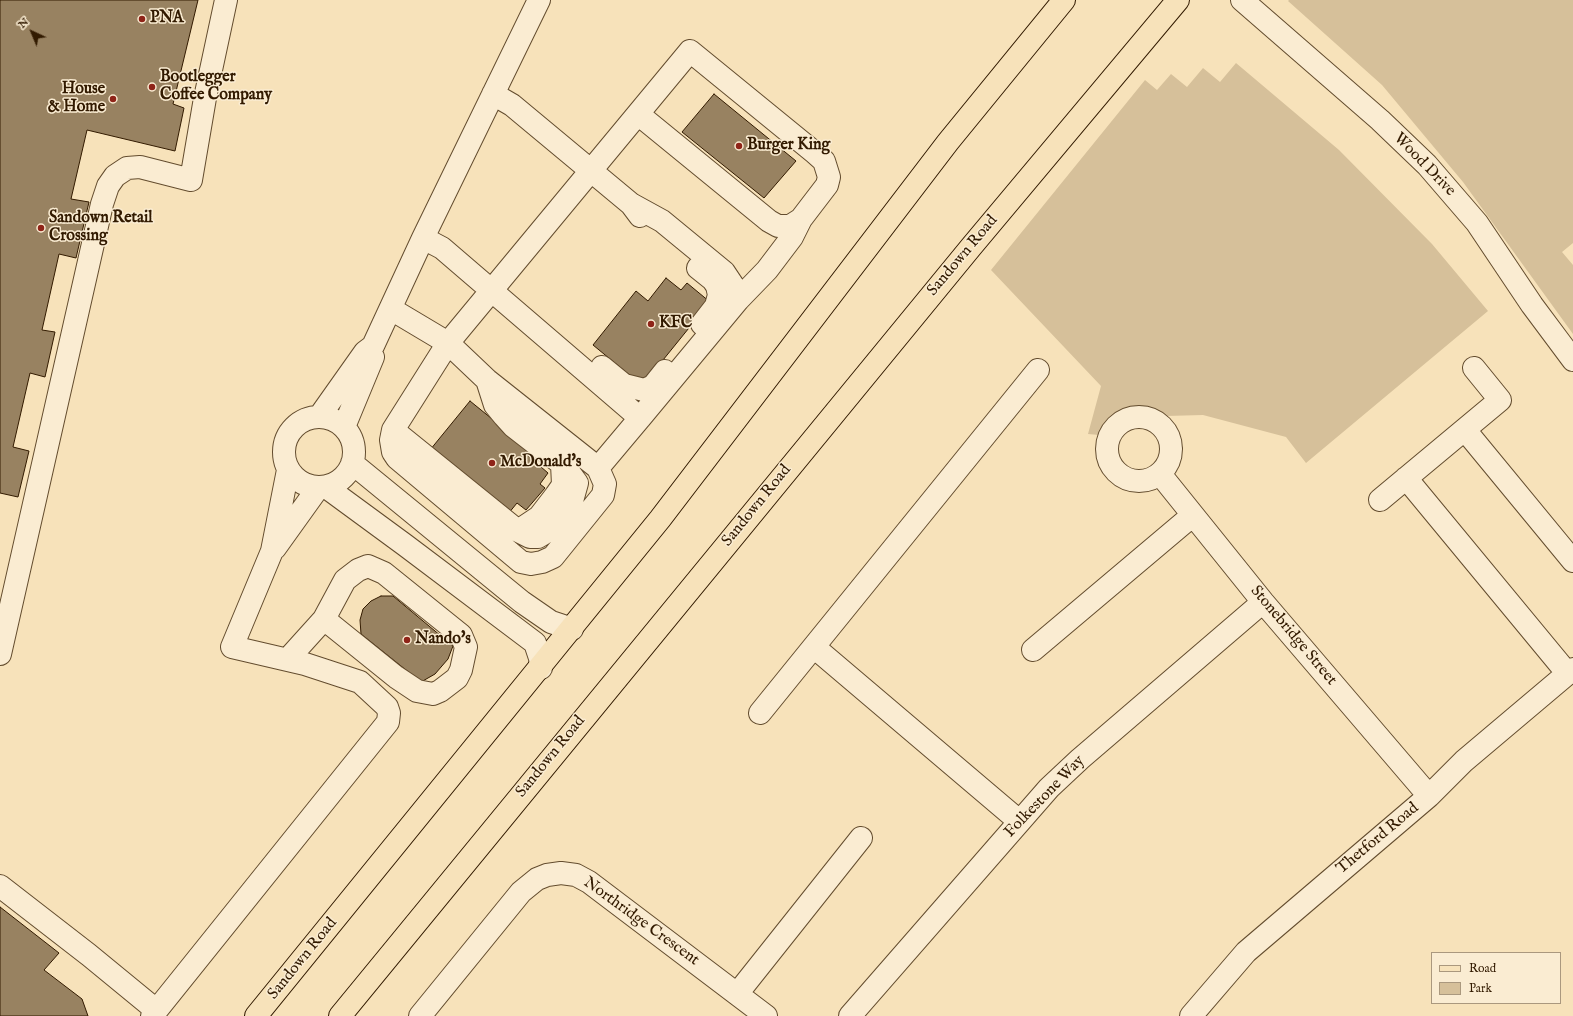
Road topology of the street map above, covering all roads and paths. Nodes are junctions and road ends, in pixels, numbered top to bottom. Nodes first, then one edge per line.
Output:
1 (226, 0) edge
2 (539, 0) edge
3 (1064, 0) edge
4 (1178, 0) edge
5 (1242, 0) edge
6 (493, 94) junction
7 (638, 114) junction
8 (591, 172) junction
9 (631, 204) junction
10 (801, 219) junction
11 (423, 238) junction
12 (492, 290) junction
13 (738, 300) junction
14 (391, 309) junction
15 (553, 342) junction
16 (448, 343) junction
17 (373, 346) junction
18 (1573, 360) edge
19 (1474, 368) dead end
20 (1038, 370) dead end
21 (487, 380) junction
22 (319, 417) junction
23 (640, 418) junction
24 (344, 427) junction
25 (393, 430) junction
26 (1464, 430) junction
27 (352, 463) junction
28 (598, 468) junction
29 (288, 470) junction
30 (1160, 474) dead end
31 (1406, 478) junction
32 (322, 487) junction
33 (1380, 500) dead end
34 (1193, 515) junction
35 (272, 551) junction
36 (1573, 561) edge
37 (1263, 602) junction
38 (324, 619) junction
39 (572, 629) junction
40 (814, 647) junction
41 (1033, 650) dead end
42 (0, 654) edge
43 (287, 660) junction
44 (541, 668) junction
45 (1570, 671) edge
46 (417, 691) junction
47 (389, 713) junction
48 (760, 714) dead end
49 (1429, 796) junction
50 (1019, 821) junction
51 (861, 838) dead end
52 (0, 886) edge
53 (737, 994) junction
54 (154, 1013) edge
55 (256, 1016) edge
56 (340, 1016) edge
57 (420, 1016) edge
58 (766, 1016) edge
59 (850, 1016) edge
60 (1190, 1016) edge

1 - 42 street
2 - 6 street
3 - 39 main road, Sandown Road
4 - 56 main road, Sandown Road
5 - 18 street, Wood Drive
6 - 8 street
6 - 11 street
7 - 8 street
7 - 10 street
7 - 10 street
8 - 9 street
8 - 12 street
9 - 13 street
9 - 15 street
10 - 13 street
11 - 12 street
11 - 14 street
12 - 15 street
12 - 16 street
13 - 23 street
14 - 16 street
14 - 17 street
15 - 23 street
16 - 21 street
16 - 25 street
17 - 22 street
17 - 24 street
19 - 26 street
20 - 40 street
21 - 25 street
21 - 28 street
22 - 24 street
22 - 29 street
23 - 28 street
24 - 27 street
25 - 28 street
26 - 31 street
26 - 36 street
27 - 32 street
27 - 39 street
29 - 32 street
29 - 35 street
30 - 34 street, Stonebridge Street
31 - 33 street
31 - 45 street
32 - 35 street
32 - 44 street
34 - 37 street, Stonebridge Street
34 - 41 street
35 - 43 street
37 - 49 street, Stonebridge Street
37 - 50 street, Folkestone Way
38 - 43 street
38 - 46 street
38 - 46 street
39 - 44 main road, Sandown Road
40 - 48 street
40 - 50 street
43 - 47 street
44 - 55 main road, Sandown Road
45 - 49 street, Thetford Road
46 - 47 street
47 - 54 street
49 - 60 street, Thetford Road
50 - 59 street, Folkestone Way
51 - 53 street
52 - 54 street
53 - 57 street, Northridge Crescent
53 - 58 street, Northridge Crescent

